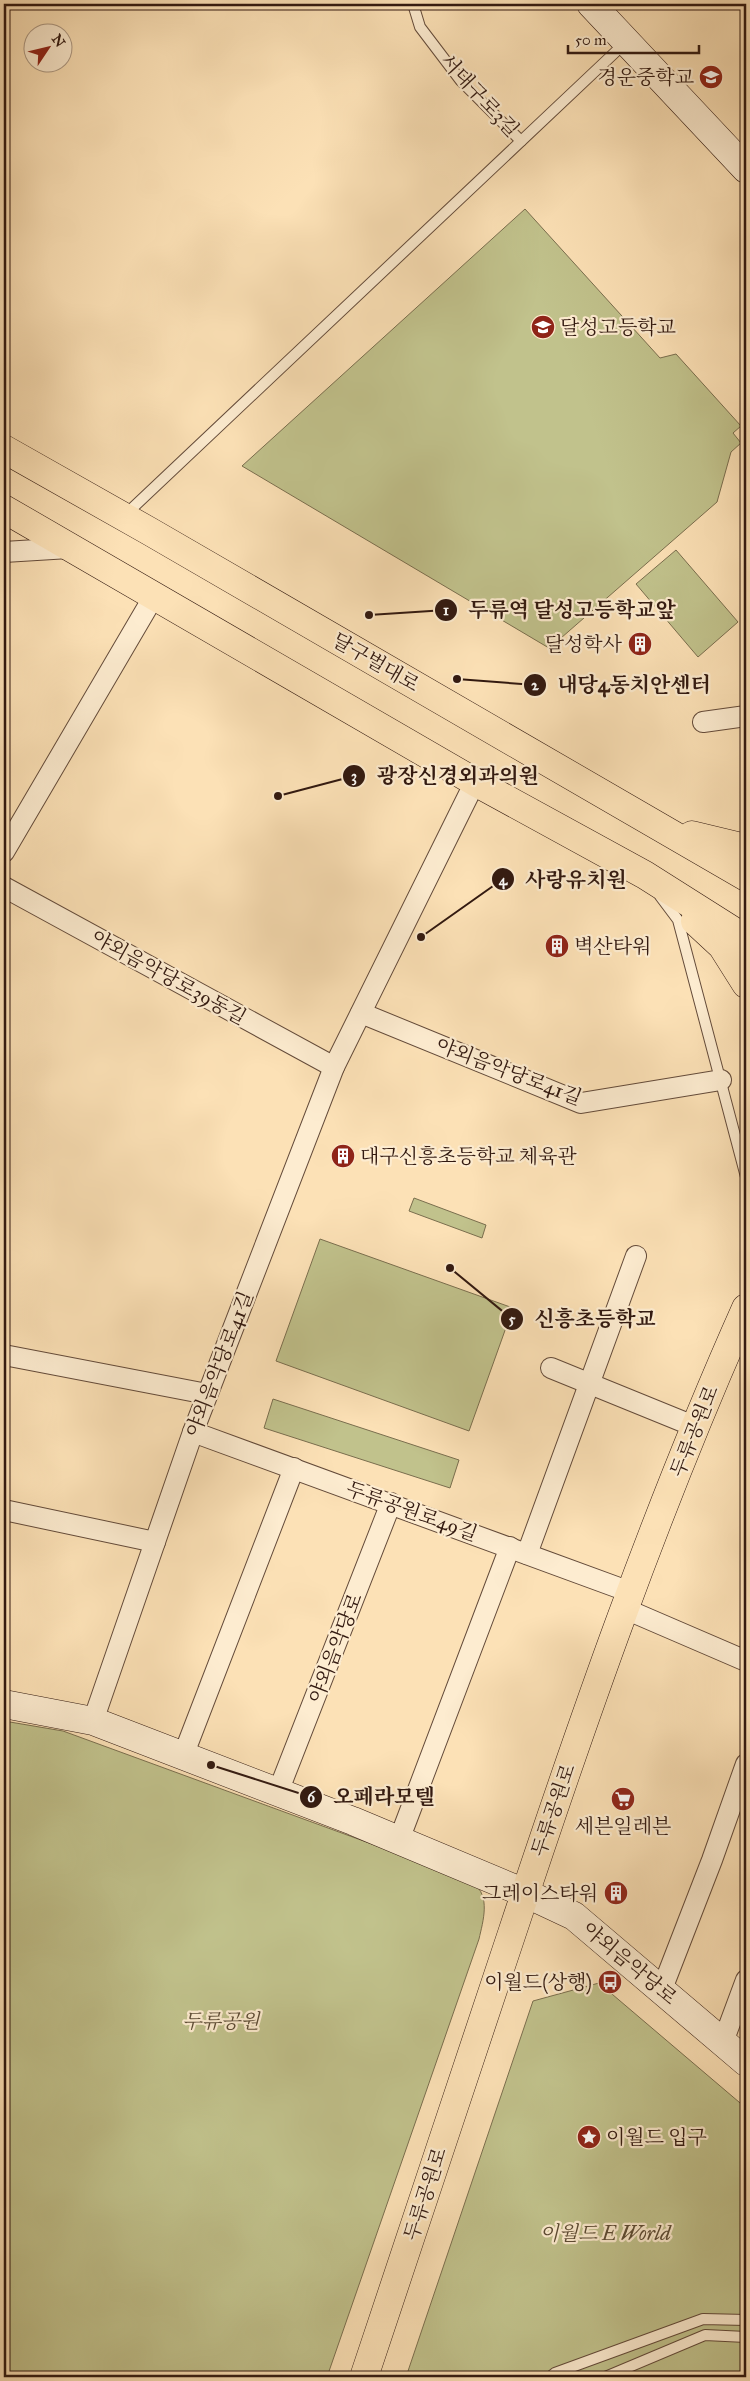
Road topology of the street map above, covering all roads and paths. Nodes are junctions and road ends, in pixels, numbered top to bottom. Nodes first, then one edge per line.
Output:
1 (413, 4) edge
2 (591, 4) edge
3 (627, 42) junction
4 (522, 141) junction
5 (746, 169) edge
6 (4, 449) edge
7 (4, 509) edge
8 (124, 517) junction
9 (69, 548) junction
10 (4, 552) edge
11 (154, 596) junction
12 (746, 716) edge
13 (703, 722) dead end
14 (475, 782) junction
15 (668, 830) junction
16 (733, 841) edge
17 (4, 852) edge
18 (645, 875) junction
19 (746, 877) edge
20 (4, 887) edge
21 (746, 939) edge
22 (746, 984) edge
23 (361, 1013) junction
24 (334, 1068) junction
25 (720, 1080) junction
26 (746, 1176) edge
27 (636, 1256) dead end
28 (746, 1308) edge
29 (4, 1355) edge
30 (551, 1368) dead end
31 (591, 1384) junction
32 (207, 1394) junction
33 (696, 1427) junction
34 (193, 1432) junction
35 (294, 1468) junction
36 (391, 1503) junction
37 (4, 1510) edge
38 (155, 1542) junction
39 (518, 1550) junction
40 (626, 1600) junction
41 (746, 1661) edge
42 (4, 1704) edge
43 (93, 1721) junction
44 (183, 1756) junction
45 (746, 1764) edge
46 (278, 1792) junction
47 (399, 1840) junction
48 (525, 1893) junction
49 (746, 1980) edge
50 (662, 1989) junction
51 (722, 2042) junction
52 (746, 2062) edge
53 (746, 2320) edge
54 (746, 2338) edge
55 (364, 2377) edge
56 (550, 2377) edge
57 (606, 2377) edge

1 - 4 lane, 서대구로3길
2 - 3 main road
3 - 4 lane, 서대구로3길
3 - 5 main road
4 - 8 lane
6 - 8 main road, 달구벌대로
7 - 9 main road
8 - 15 main road, 달구벌대로
9 - 10 street
9 - 11 main road
11 - 14 main road
11 - 17 street
12 - 13 street
14 - 18 main road
14 - 23 street, 야외음악당로41길
15 - 16 main road
15 - 19 main road, 달구벌대로
18 - 21 main road
18 - 22 main road
18 - 25 lane
20 - 24 street, 야외음악당로39동길
23 - 24 street, 야외음악당로41길
23 - 25 street, 야외음악당로41길
24 - 32 street, 야외음악당로41길
25 - 26 lane
27 - 31 street
28 - 33 main road, 두류공원로
29 - 32 street
30 - 31 street
31 - 33 street
31 - 39 street
32 - 34 street, 야외음악당로41길
33 - 40 main road, 두류공원로
34 - 35 street, 두류공원로49길
34 - 38 street, 야외음악당로41길
35 - 36 street, 두류공원로49길
35 - 44 street
36 - 39 street, 두류공원로49길
36 - 46 street, 야외음악당로
37 - 38 street
38 - 43 street, 야외음악당로41길
39 - 40 street, 두류공원로49길
39 - 47 street
40 - 41 street, 두류공원로49길
40 - 48 main road, 두류공원로
42 - 43 main road, 야외음악당로
43 - 44 main road, 야외음악당로
44 - 46 main road, 야외음악당로
45 - 50 street
46 - 47 main road, 야외음악당로
47 - 48 main road, 야외음악당로
48 - 50 main road, 야외음악당로
48 - 55 main road, 두류공원로
49 - 51 street
50 - 51 main road, 야외음악당로
51 - 52 main road, 야외음악당로
53 - 56 lane
54 - 57 lane

